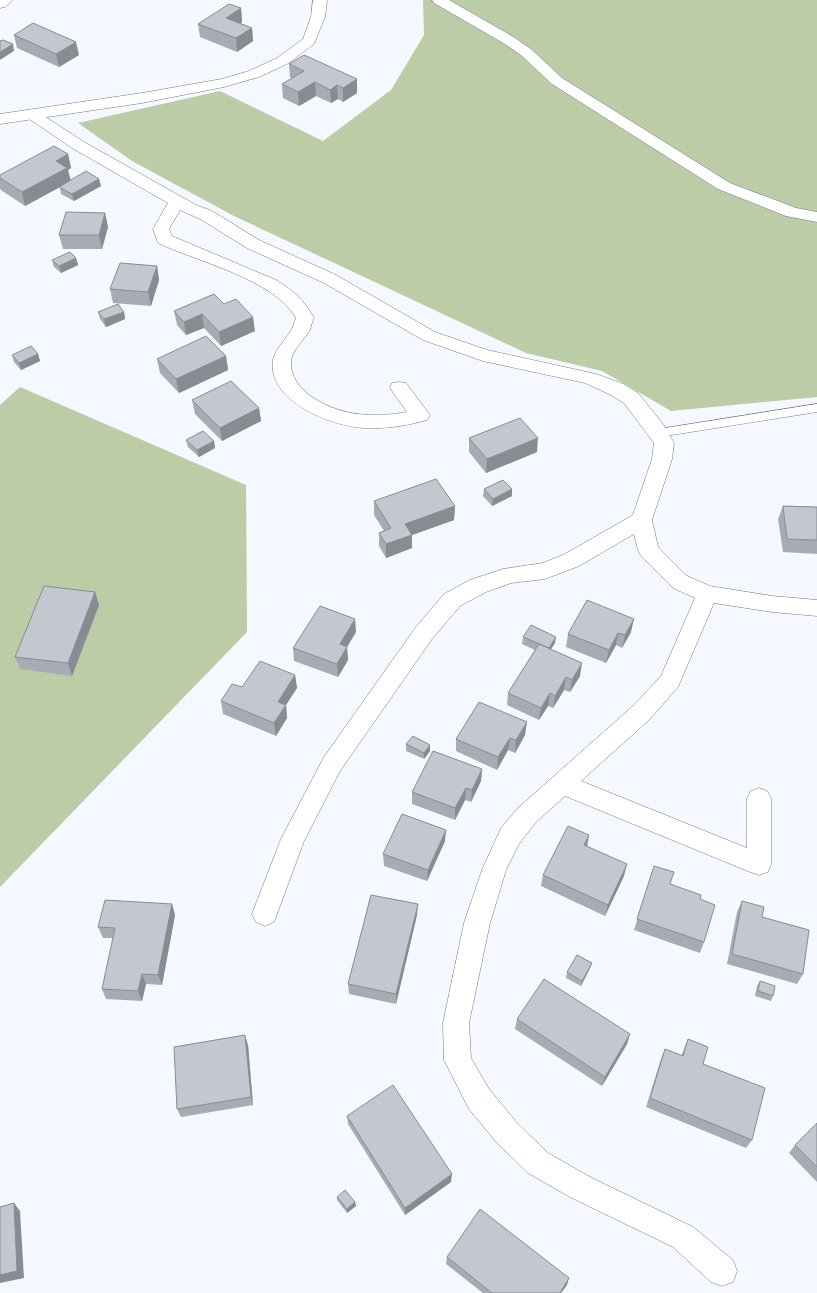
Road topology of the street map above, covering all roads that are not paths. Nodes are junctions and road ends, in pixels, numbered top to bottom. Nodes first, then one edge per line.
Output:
1 (6, 0) edge
2 (320, 0) edge
3 (439, 0) edge
4 (0, 4) edge
5 (33, 115) junction
6 (0, 119) edge
7 (177, 202) junction
8 (817, 217) edge
9 (399, 388) dead end
10 (817, 408) edge
11 (659, 433) junction
12 (642, 520) junction
13 (707, 594) junction
14 (817, 608) edge
15 (562, 784) junction
16 (759, 798) dead end
17 (266, 914) dead end
18 (722, 1271) dead end

1 - 4 street
2 - 5 street
3 - 8 street
5 - 6 street
5 - 7 street
7 - 9 street
7 - 11 street
10 - 11 lane
11 - 12 street
12 - 13 street
12 - 17 street
13 - 14 street
13 - 15 street
15 - 16 street
15 - 18 street

